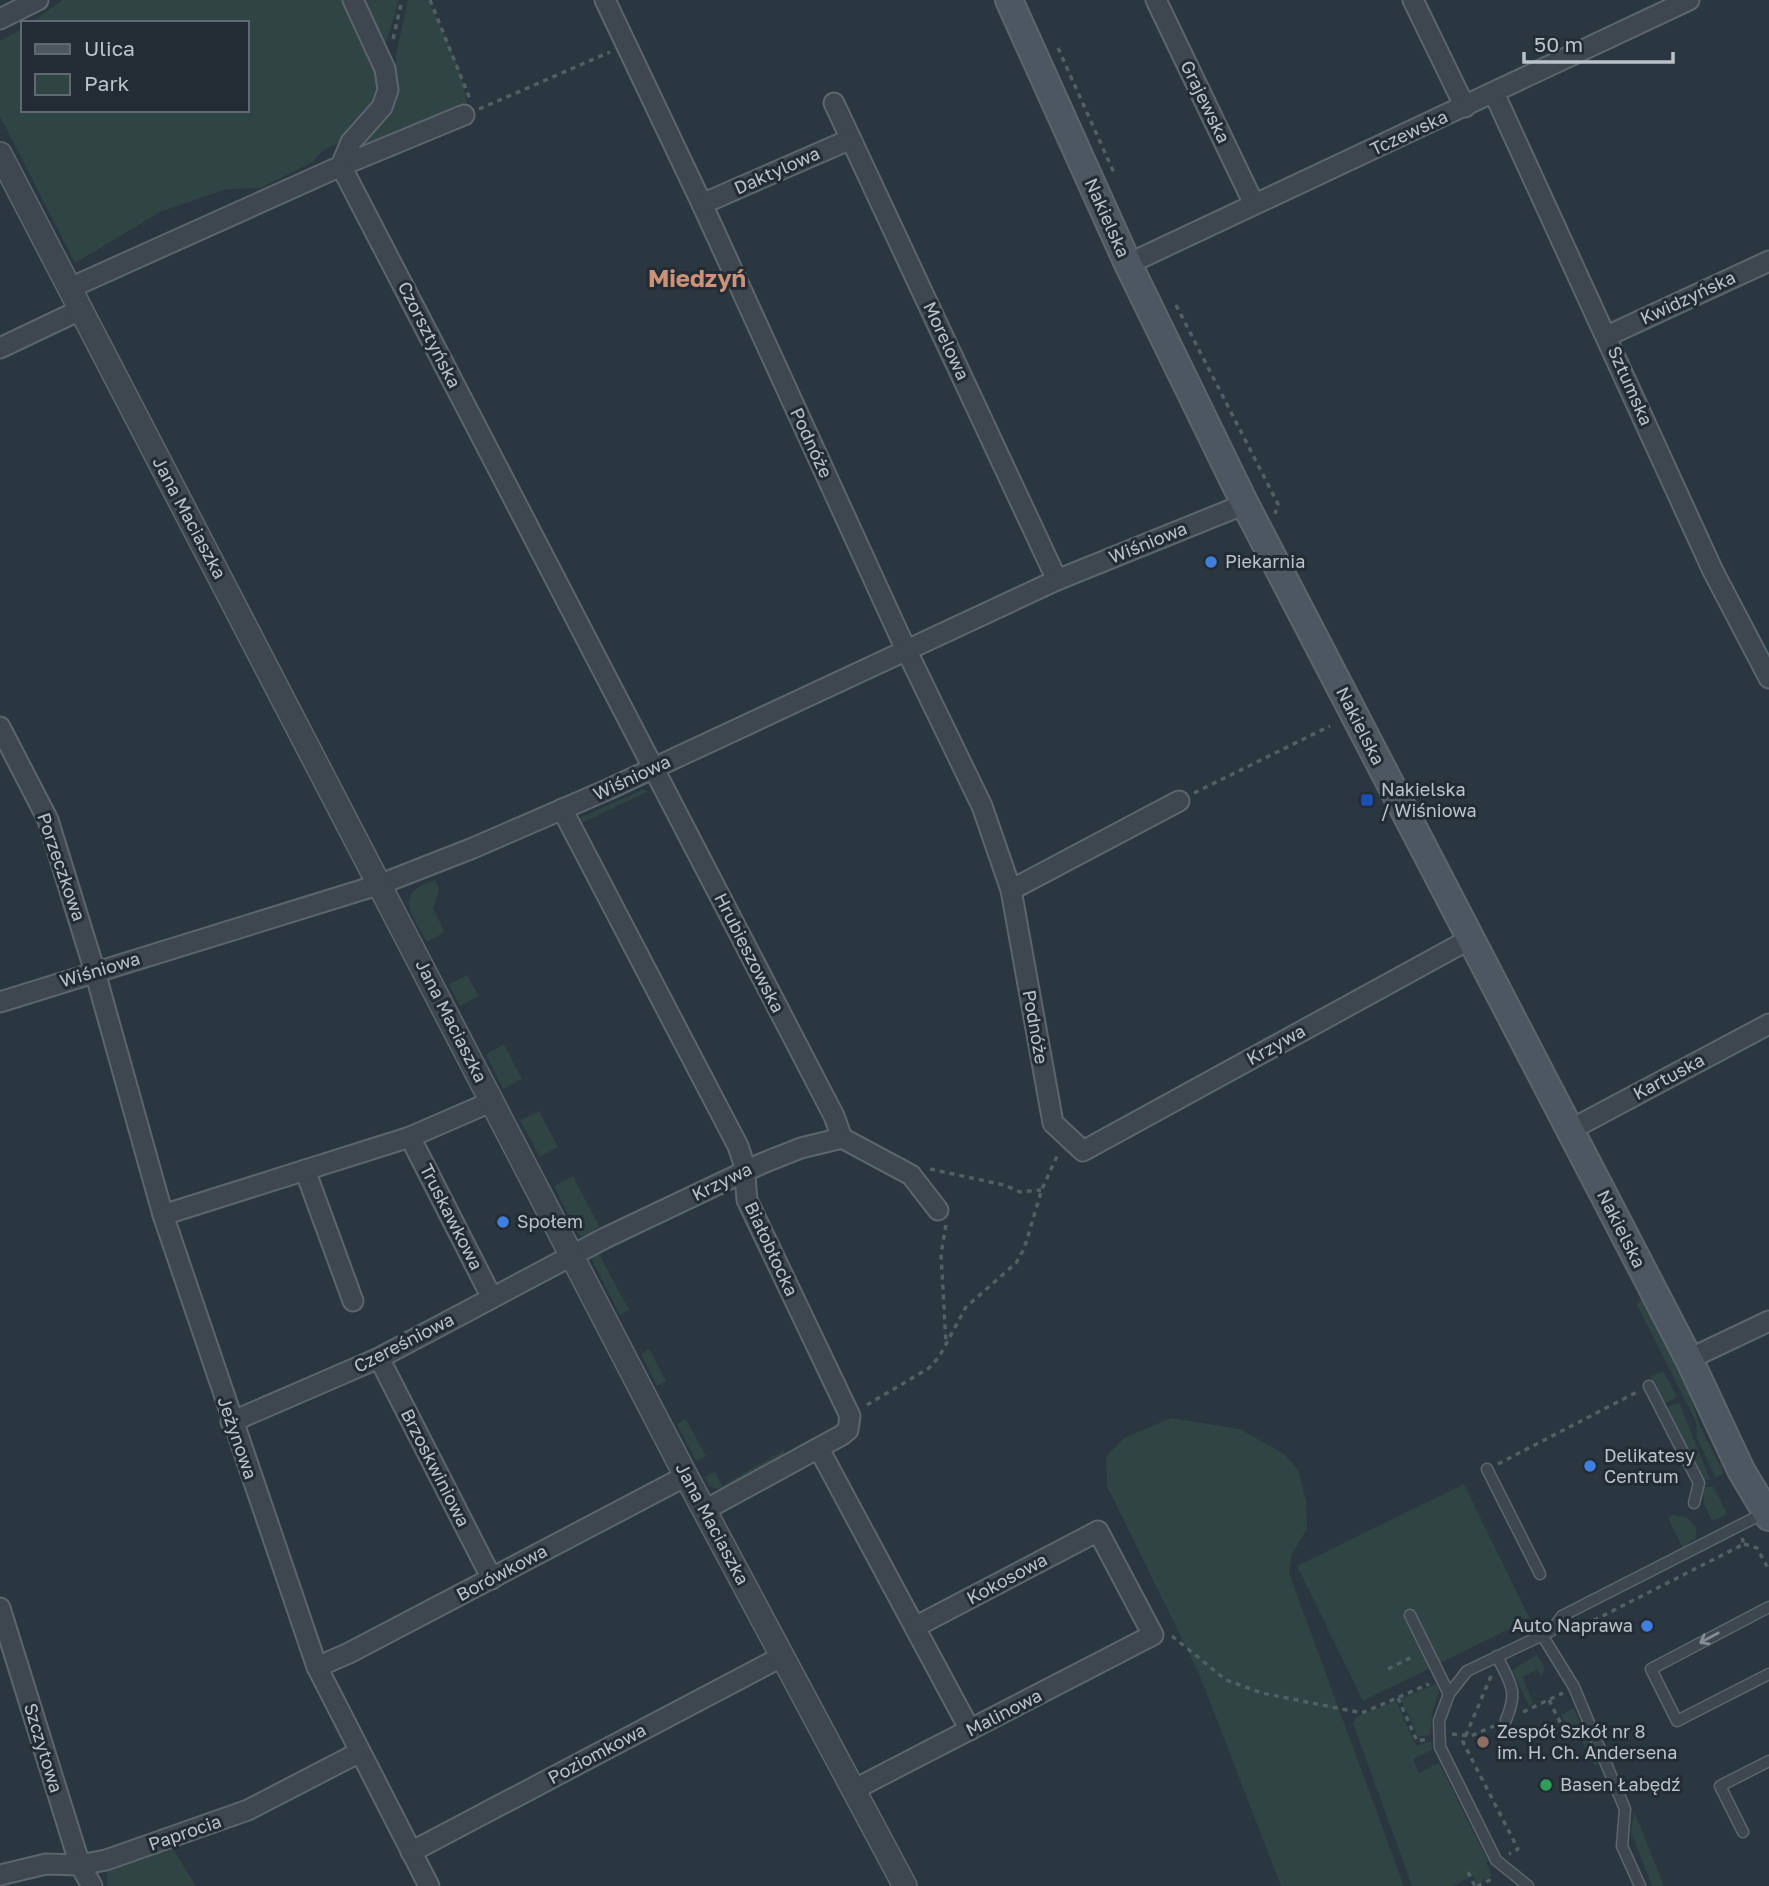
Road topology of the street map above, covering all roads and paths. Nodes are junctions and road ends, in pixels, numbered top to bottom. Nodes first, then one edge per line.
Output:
1 (38, 0) edge
2 (354, 0) edge
3 (402, 0) edge
4 (430, 0) edge
5 (605, 0) edge
6 (1009, 0) edge
7 (1156, 0) edge
8 (1413, 0) edge
9 (1689, 0) edge
10 (1648, 9) edge
11 (0, 19) edge
12 (626, 46) junction
13 (385, 69) junction
14 (1494, 93) junction
15 (834, 103) dead end
16 (1465, 107) junction
17 (464, 115) dead end
18 (851, 139) junction
19 (0, 155) edge
20 (341, 166) junction
21 (702, 204) junction
22 (1254, 204) junction
23 (1769, 261) edge
24 (1128, 264) junction
25 (70, 288) junction
26 (80, 310) junction
27 (1607, 336) junction
28 (0, 348) edge
29 (1245, 504) junction
30 (1058, 580) junction
31 (906, 651) junction
32 (1769, 678) edge
33 (1330, 726) dead end
34 (0, 727) edge
35 (653, 768) junction
36 (1179, 801) joint
37 (562, 809) junction
38 (381, 884) junction
39 (1011, 890) junction
40 (1470, 939) junction
41 (95, 972) junction
42 (0, 1002) edge
43 (1769, 1024) edge
44 (493, 1101) junction
45 (1570, 1130) junction
46 (1065, 1135) junction
47 (410, 1137) junction
48 (842, 1138) junction
49 (1083, 1151) joint
50 (305, 1170) junction
51 (744, 1172) junction
52 (911, 1175) junction
53 (1042, 1189) junction
54 (938, 1210) joint
55 (163, 1215) junction
56 (572, 1255) junction
57 (492, 1298) junction
58 (353, 1301) dead end
59 (1769, 1321) edge
60 (946, 1345) junction
61 (379, 1358) junction
62 (1689, 1359) junction
63 (1649, 1386) joint
64 (850, 1416) junction
65 (231, 1422) junction
66 (819, 1449) junction
67 (1487, 1469) joint
68 (686, 1475) junction
69 (1694, 1503) dead end
70 (705, 1510) junction
71 (1768, 1514) edge
72 (1737, 1527) junction
73 (1744, 1544) junction
74 (1769, 1570) edge
75 (1540, 1574) dead end
76 (492, 1579) junction
77 (1769, 1607) edge
78 (0, 1608) edge
79 (1410, 1615) dead end
80 (915, 1627) junction
81 (1153, 1635) junction
82 (1545, 1640) junction
83 (1427, 1649) junction
84 (783, 1656) junction
85 (1497, 1656) junction
86 (317, 1667) junction
87 (1388, 1669) dead end
88 (1769, 1674) edge
89 (1441, 1679) junction
90 (1458, 1681) junction
91 (1450, 1694) junction
92 (1398, 1698) junction
93 (1549, 1700) dead end
94 (1506, 1720) dead end
95 (970, 1730) junction
96 (1417, 1741) dead end
97 (1571, 1744) dead end
98 (358, 1753) junction
99 (1769, 1761) edge
100 (855, 1789) junction
101 (1743, 1832) dead end
102 (411, 1852) junction
103 (1496, 1860) junction
104 (80, 1865) junction
105 (1468, 1872) dead end
106 (0, 1875) edge
107 (92, 1886) edge
108 (429, 1886) edge
109 (905, 1886) edge
110 (1476, 1886) edge
111 (1528, 1886) edge
112 (1640, 1886) edge

1 - 11 street
2 - 13 street
3 - 13 path
4 - 12 path
5 - 12 street, Podnóże
6 - 24 main road, Nakielska
7 - 22 street, Grajewska
8 - 16 street
9 - 10 street, Tczewska
10 - 14 street, Tczewska
12 - 21 street, Podnóże
13 - 20 street
14 - 16 street, Tczewska
14 - 27 street, Sztumska
15 - 18 street, Morelowa
16 - 22 street, Tczewska
17 - 20 street
18 - 21 street, Daktylowa
18 - 30 street, Morelowa
19 - 25 street, Jana Maciaszka
20 - 25 street
20 - 35 street, Czorsztyńska
21 - 31 street, Podnóże
22 - 24 street, Tczewska
23 - 27 street, Kwidzyńska
24 - 29 main road, Nakielska
25 - 26 street, Jana Maciaszka
26 - 28 street
26 - 38 street, Jana Maciaszka
27 - 32 street, Sztumska
29 - 30 street, Wiśniowa
29 - 40 main road, Nakielska
30 - 31 street, Wiśniowa
31 - 35 street, Wiśniowa
31 - 39 street, Podnóże
33 - 36 path
34 - 41 street, Porzeczkowa
35 - 37 street, Wiśniowa
35 - 48 street, Hrubieszowska
36 - 39 street
37 - 38 street, Wiśniowa
37 - 51 street, Białobłocka
38 - 41 street, Wiśniowa
38 - 44 street, Jana Maciaszka
39 - 46 street, Podnóże
40 - 45 main road, Nakielska
40 - 49 street, Krzywa
41 - 42 street, Wiśniowa
41 - 55 street, Jeżynowa
43 - 45 street, Kartuska
44 - 47 street
44 - 56 street, Jana Maciaszka
45 - 62 main road, Nakielska
46 - 49 street, Podnóże
46 - 53 path
47 - 50 street
47 - 57 street, Truskawkowa
48 - 51 street, Krzywa
48 - 52 street
50 - 55 street
50 - 58 street
51 - 56 street, Krzywa
51 - 64 street, Białobłocka
52 - 53 path
52 - 54 street
53 - 60 path
54 - 60 path
55 - 65 street, Jeżynowa
56 - 57 street, Czereśniowa
56 - 68 street, Jana Maciaszka
57 - 61 street, Czereśniowa
59 - 62 street
60 - 64 path
61 - 65 street, Czereśniowa
61 - 76 street, Brzoskwiniowa
62 - 71 main road, Nakielska
63 - 67 path
63 - 69 lane
64 - 66 street
65 - 86 street, Jeżynowa
66 - 70 street
66 - 80 street
67 - 75 lane
68 - 70 street, Jana Maciaszka
68 - 76 street, Borówkowa
70 - 84 street, Jana Maciaszka
71 - 72 lane
72 - 73 path
72 - 82 lane
73 - 74 path
73 - 82 path
76 - 86 street, Borówkowa
77 -> 88 lane
78 - 104 street, Szczytowa
79 - 83 lane
80 - 81 street, Kokosowa
80 - 95 street
81 - 92 path
81 - 95 street, Malinowa
82 - 85 lane
82 - 112 lane
83 - 87 path
83 - 89 lane
84 - 100 street, Jana Maciaszka
84 - 102 street, Poziomkowa
85 - 90 lane
85 - 94 lane
86 - 98 street, Jeżynowa
89 - 91 lane
89 - 92 path
90 - 91 lane
90 - 103 path
91 - 103 lane
92 - 96 path
93 - 97 path
95 - 100 street, Malinowa
98 - 102 street, Jeżynowa
98 - 104 street, Paprocia
99 - 101 lane
100 - 109 street, Jana Maciaszka
102 - 108 street, Jeżynowa
103 - 110 path
103 - 111 lane
104 - 106 street, Paprocia
104 - 107 street, Szczytowa
105 - 110 path

